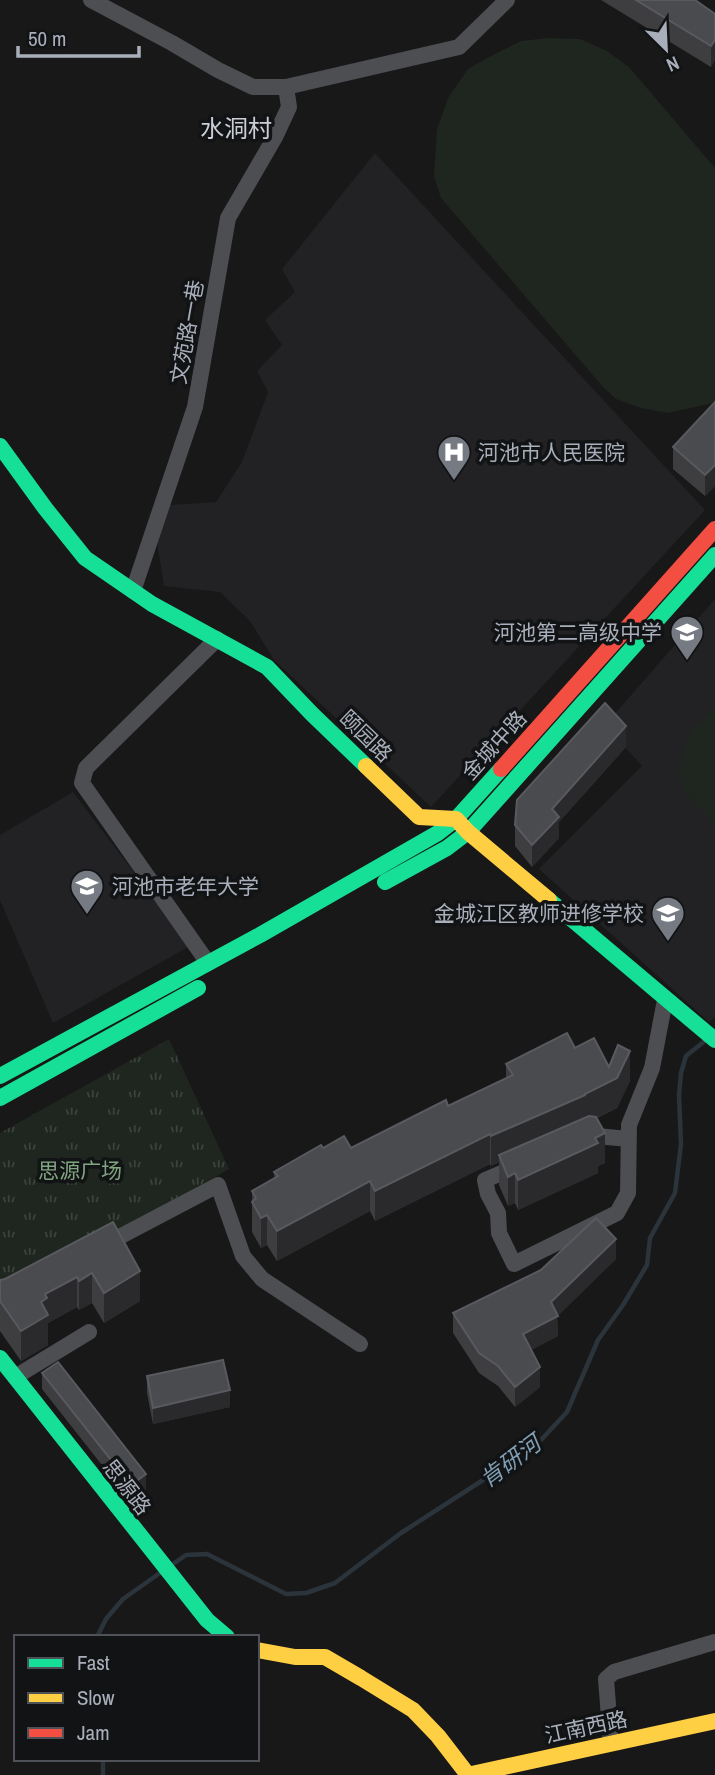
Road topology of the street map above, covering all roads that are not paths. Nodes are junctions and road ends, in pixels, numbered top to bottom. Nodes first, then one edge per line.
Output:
1 (91, 0) edge
2 (507, 0) edge
3 (286, 87) junction
4 (0, 446) edge
5 (715, 529) edge
6 (715, 555) edge
7 (133, 591) junction
8 (218, 639) junction
9 (456, 819) junction
10 (468, 832) junction
11 (374, 889) dead end
12 (213, 970) junction
13 (665, 1000) junction
14 (715, 1040) edge
15 (0, 1076) edge
16 (0, 1098) edge
17 (628, 1139) junction
18 (574, 1141) edge
19 (536, 1158) edge
20 (85, 1255) edge
21 (89, 1332) dead end
22 (360, 1344) dead end
23 (0, 1358) edge
24 (15, 1377) junction
25 (225, 1635) edge
26 (715, 1642) edge
27 (259, 1650) edge
28 (715, 1721) edge
29 (611, 1743) junction
30 (467, 1775) edge

1 - 3 street
2 - 3 street
3 - 7 street, 文苑路一巷
4 - 7 street, 颐园路
5 - 9 street, 金城中路
6 - 10 street, 金城中路
7 - 8 street, 颐园路
8 - 9 street, 颐园路
8 - 12 street
9 - 10 street
9 - 12 street, 金城中路
10 - 11 street, 金城中路
10 - 13 street
12 - 15 street
12 - 16 street
13 - 14 street
13 - 17 street
17 - 18 street
17 - 19 street
20 - 22 street
21 - 24 street
23 - 24 street, 思源路
24 - 25 street, 思源路
26 - 29 street
27 - 30 street
28 - 29 street, 江南西路
29 - 30 street, 江南西路

